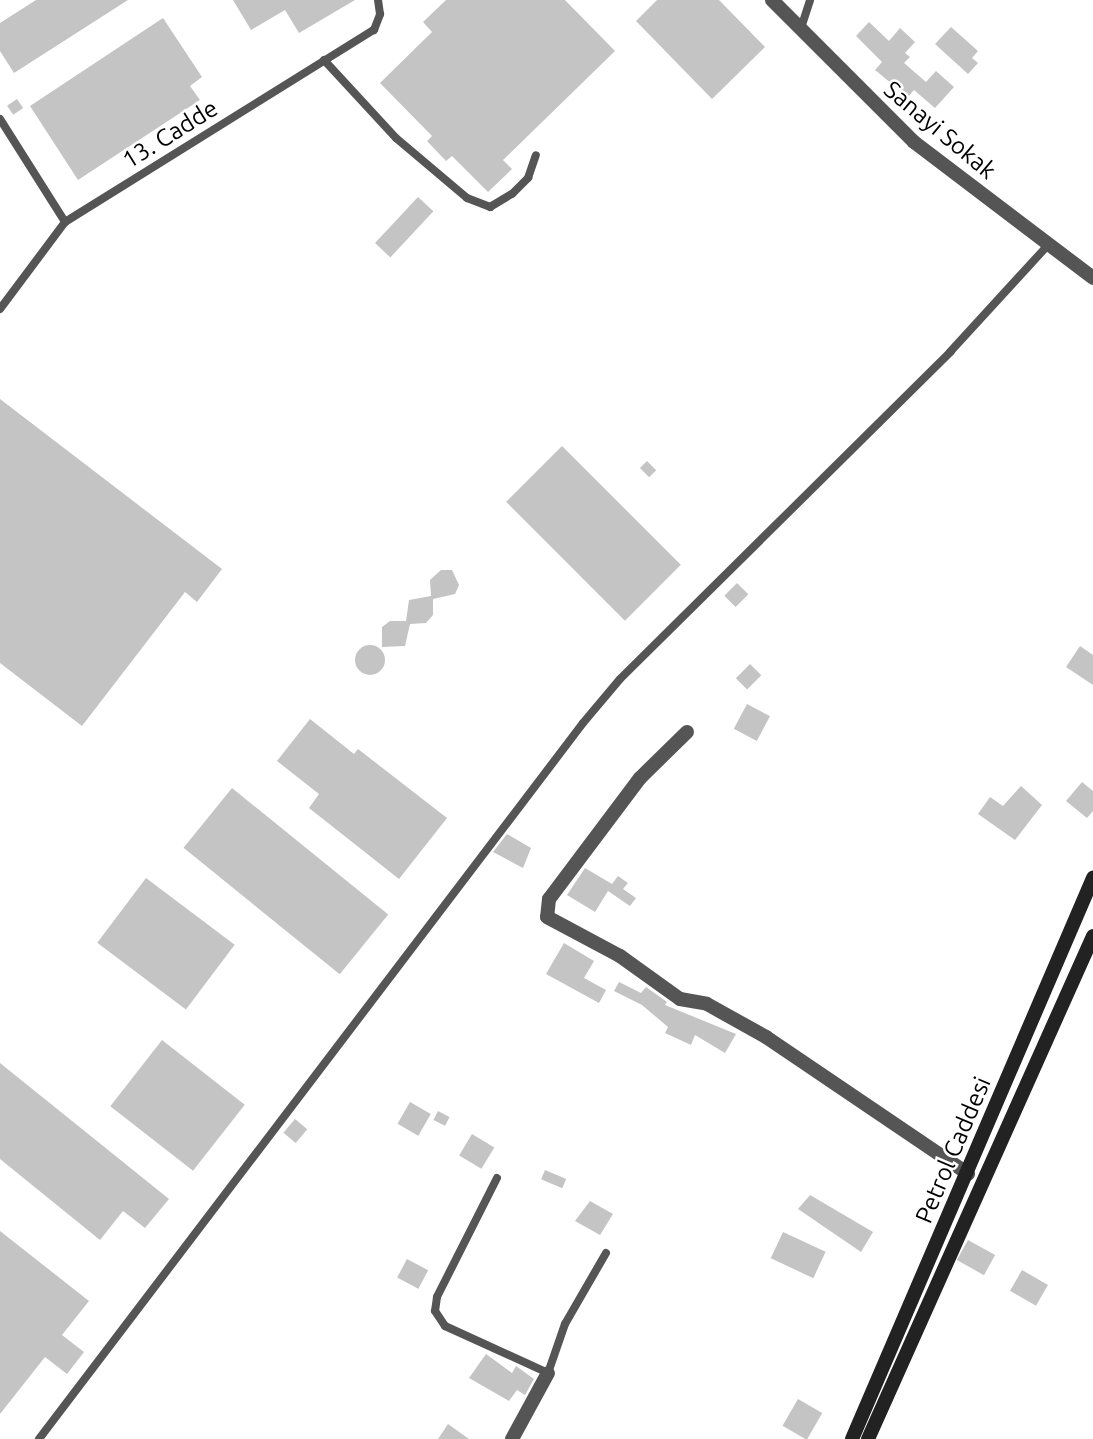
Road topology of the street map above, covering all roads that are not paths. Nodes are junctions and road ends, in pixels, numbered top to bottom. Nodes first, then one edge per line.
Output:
1 (378, 0) edge
2 (772, 0) edge
3 (810, 0) edge
4 (801, 28) junction
5 (324, 60) junction
6 (0, 119) edge
7 (536, 155) dead end
8 (65, 222) junction
9 (1047, 246) junction
10 (1093, 278) edge
11 (0, 309) edge
12 (687, 732) dead end
13 (1093, 878) edge
14 (1093, 936) edge
15 (968, 1174) junction
16 (497, 1178) dead end
17 (606, 1253) dead end
18 (548, 1373) junction
19 (39, 1439) edge
20 (512, 1439) edge
21 (852, 1439) edge
22 (867, 1439) edge

1 - 5 lane, 13. Cadde
2 - 4 street, Sanayi Sokak
3 - 4 lane
4 - 9 street, Sanayi Sokak
5 - 7 lane
5 - 8 lane, 13. Cadde
6 - 8 lane
8 - 11 lane, 13. Cadde
9 - 10 street, Sanayi Sokak
9 - 19 lane
12 - 15 street
13 - 15 main road, Petrol Caddesi
14 - 22 main road, Petrol Caddesi
15 - 21 main road, Petrol Caddesi
16 - 18 lane
17 - 18 lane
18 - 20 street

